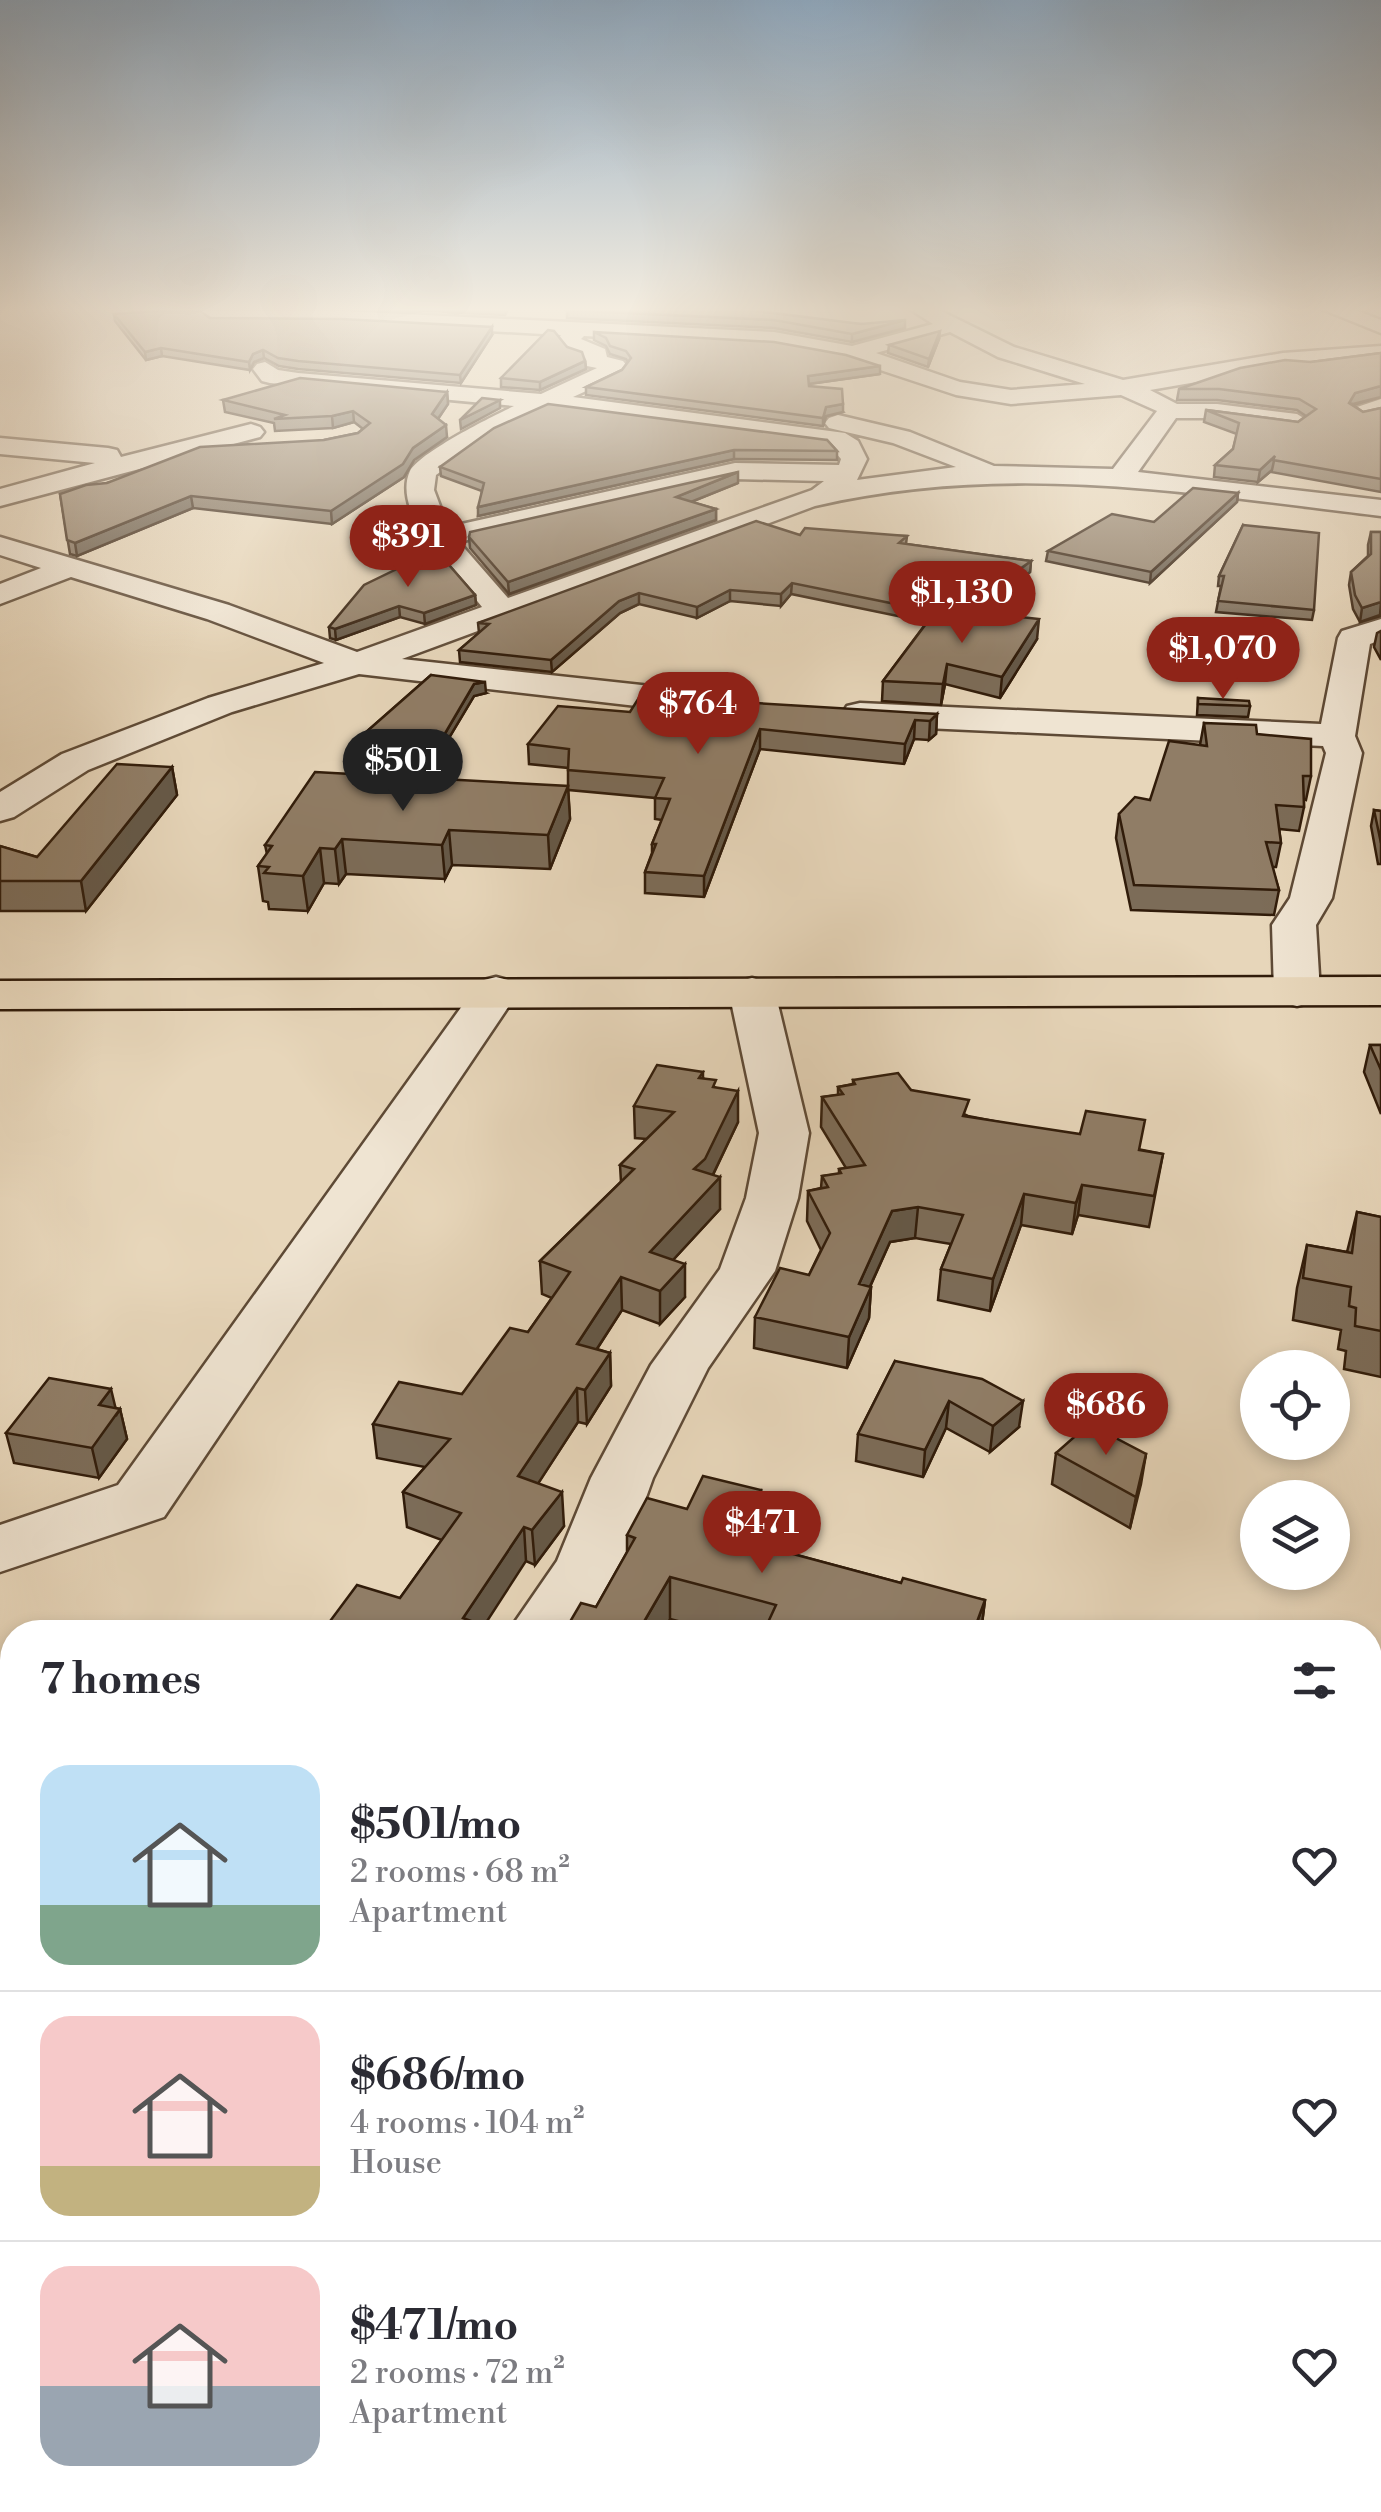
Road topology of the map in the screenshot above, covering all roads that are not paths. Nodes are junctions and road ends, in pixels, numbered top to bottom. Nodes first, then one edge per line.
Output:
1 (495, 423) edge
2 (720, 423) edge
3 (839, 423) edge
4 (1161, 423) edge
5 (261, 438) dead end
6 (0, 446) edge
7 (1142, 450) junction
8 (136, 462) junction
9 (849, 472) junction
10 (1018, 474) junction
11 (1120, 478) junction
12 (1257, 494) junction
13 (822, 496) junction
14 (0, 498) edge
15 (1381, 508) edge
16 (439, 538) junction
17 (0, 546) edge
18 (73, 566) junction
19 (0, 595) edge
20 (500, 611) junction
21 (1381, 629) edge
22 (356, 664) junction
23 (747, 706) edge
24 (820, 712) edge
25 (1337, 736) junction
26 (0, 809) edge
27 (496, 991) junction
28 (1381, 991) edge
29 (752, 992) junction
30 (1297, 992) junction
31 (0, 995) edge
32 (0, 1549) edge
33 (551, 1620) edge

1 - 16 street
2 - 9 street
3 - 10 street
4 - 7 street
5 - 8 street
6 - 8 street
7 - 11 street
7 - 12 street
8 - 14 street
9 - 13 street
9 - 16 street
10 - 11 street
10 - 13 street
11 - 12 street
12 - 15 street
13 - 20 street
16 - 20 street
17 - 18 street
18 - 19 street
18 - 22 street
20 - 22 street
21 - 25 street
22 - 23 street
22 - 26 street
24 - 25 street
25 - 30 street
27 - 29 highway
27 - 31 highway
27 - 32 street
28 - 30 highway
29 - 30 highway
29 - 33 street

